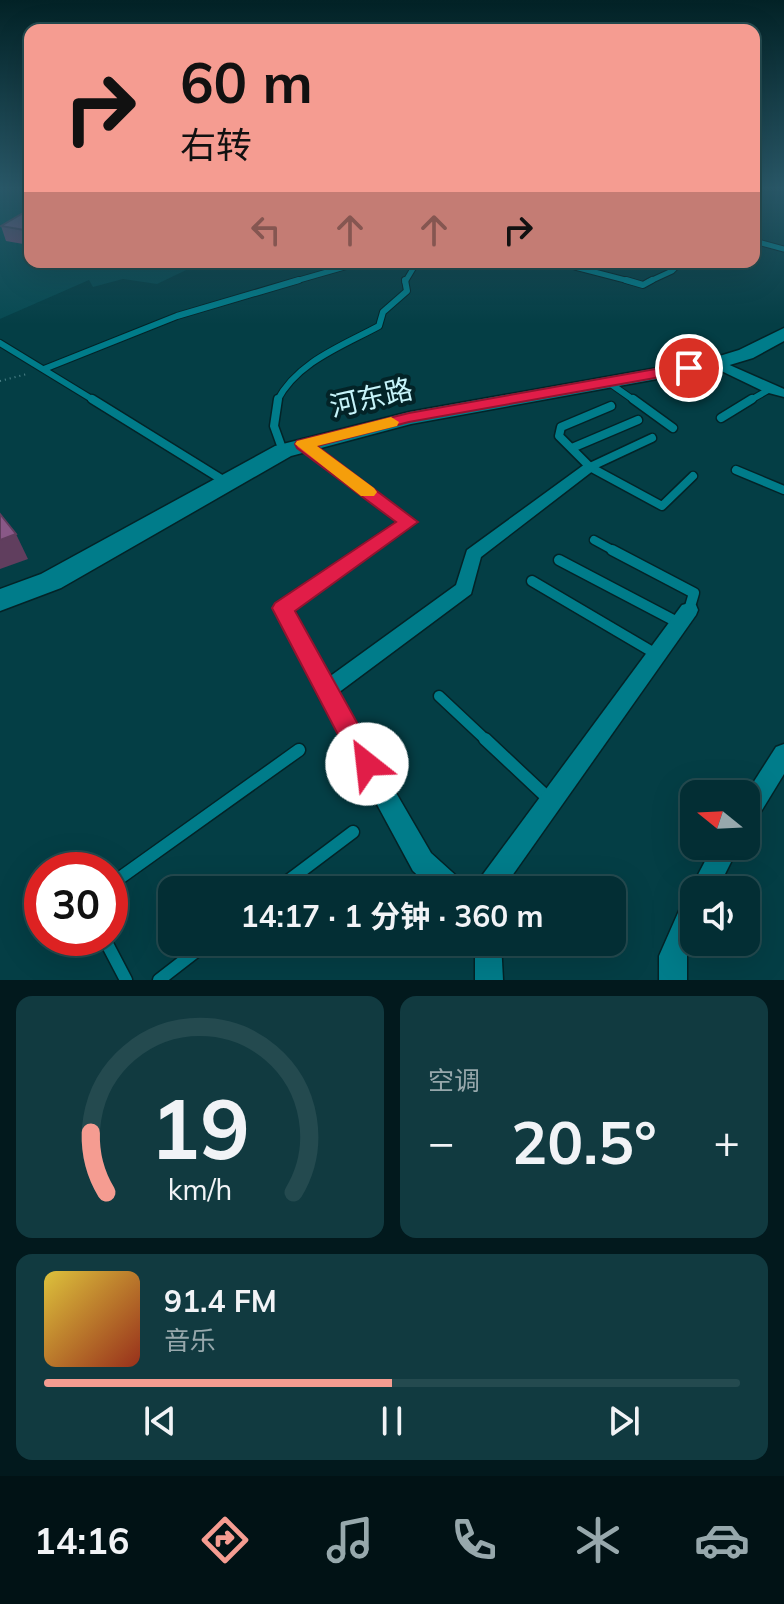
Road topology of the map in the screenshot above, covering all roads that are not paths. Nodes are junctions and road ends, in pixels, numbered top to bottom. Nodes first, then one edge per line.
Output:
1 (760, 243) edge
2 (784, 249) edge
3 (341, 268) edge
4 (413, 268) edge
5 (579, 268) edge
6 (675, 268) edge
7 (783, 334) edge
8 (0, 343) edge
9 (716, 363) junction
10 (44, 369) junction
11 (608, 382) junction
12 (777, 391) edge
13 (611, 406) dead end
14 (721, 418) dead end
15 (638, 420) dead end
16 (673, 428) dead end
17 (652, 438) dead end
18 (293, 448) junction
19 (572, 448) junction
20 (590, 467) junction
21 (736, 470) dead end
22 (693, 476) dead end
23 (227, 483) junction
24 (784, 490) edge
25 (594, 540) dead end
26 (559, 560) dead end
27 (532, 581) dead end
28 (0, 600) edge
29 (684, 617) junction
30 (657, 655) junction
31 (326, 691) junction
32 (439, 696) dead end
33 (299, 750) dead end
34 (784, 754) edge
35 (760, 793) edge
36 (551, 800) junction
37 (353, 832) dead end
38 (128, 872) edge
39 (295, 876) edge
40 (438, 876) edge
41 (497, 876) edge
42 (680, 939) edge
43 (113, 956) edge
44 (190, 956) edge
45 (488, 956) edge
46 (126, 980) edge
47 (159, 980) edge
48 (489, 980) edge
49 (673, 980) edge

1 - 2 lane
3 - 10 lane
4 - 18 lane
5 - 6 lane
7 - 9 main road, 河东路
8 - 10 lane
9 - 11 main road, 河东路
9 - 12 street
10 - 23 lane
11 - 16 lane
11 - 18 main road, 河东路
12 - 14 lane
13 - 19 lane
15 - 19 lane
17 - 20 lane
18 - 23 main road, 河东路
18 - 31 street
19 - 20 lane
20 - 22 lane
20 - 31 street
21 - 24 lane
23 - 28 main road, 河东路
25 - 29 lane
26 - 29 lane
27 - 30 lane
29 - 30 street
30 - 36 street
31 - 40 street
32 - 36 lane
33 - 38 lane
34 - 35 street
36 - 41 street
37 - 39 lane
42 - 49 street
43 - 46 lane
44 - 47 lane
45 - 48 street

